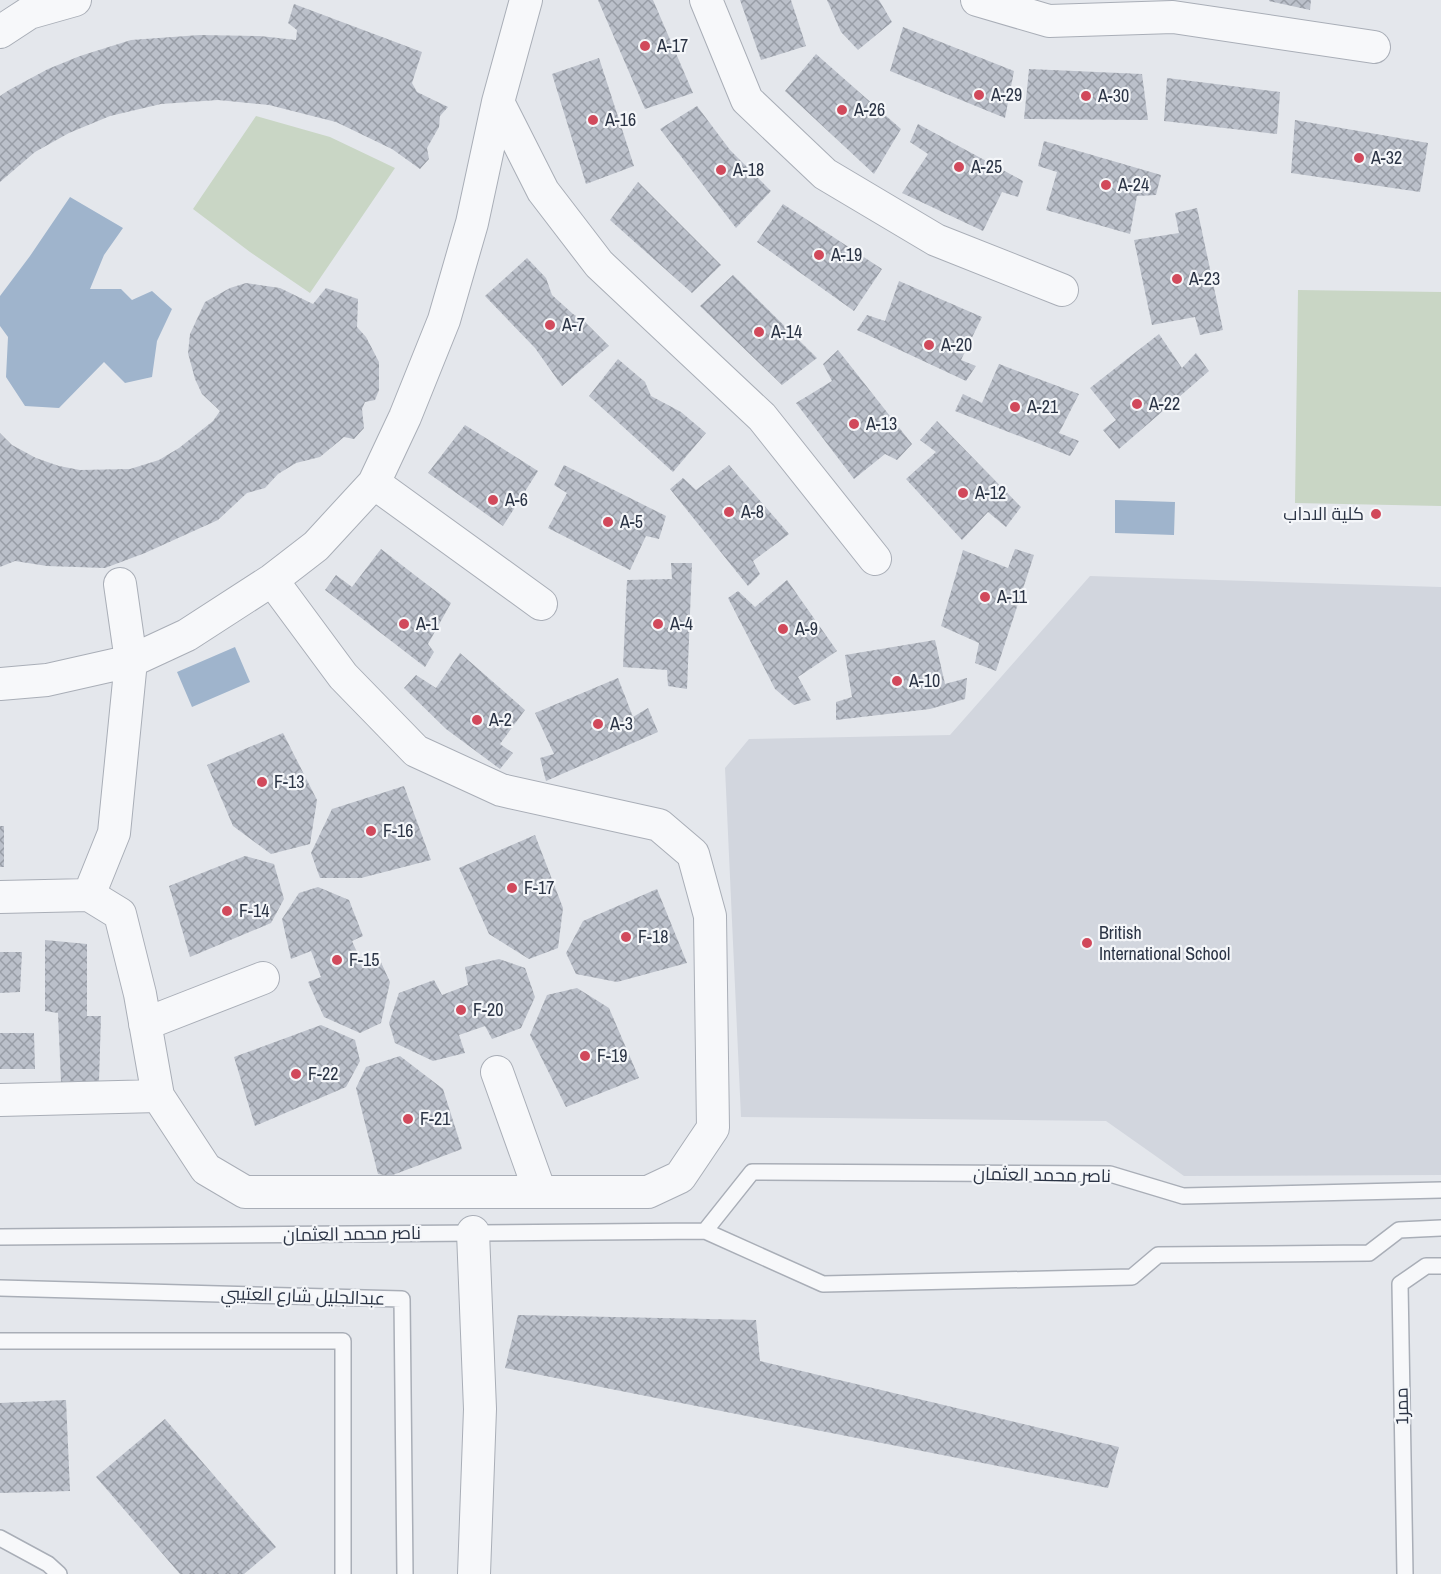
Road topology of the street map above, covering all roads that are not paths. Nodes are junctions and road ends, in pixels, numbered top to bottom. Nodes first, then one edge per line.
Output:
1 (75, 0) edge
2 (526, 0) edge
3 (706, 0) edge
4 (977, 0) edge
5 (0, 32) edge
6 (1374, 47) dead end
7 (498, 102) junction
8 (1062, 290) dead end
9 (374, 483) junction
10 (875, 559) dead end
11 (272, 580) junction
12 (120, 584) dead end
13 (541, 604) dead end
14 (131, 661) junction
15 (0, 684) edge
16 (89, 895) junction
17 (0, 897) edge
18 (263, 978) dead end
19 (145, 1024) junction
20 (497, 1072) dead end
21 (158, 1096) junction
22 (0, 1100) edge
23 (1441, 1190) edge
24 (540, 1192) junction
25 (1441, 1228) edge
26 (473, 1232) junction
27 (705, 1232) junction
28 (0, 1237) edge
29 (1441, 1266) edge
30 (0, 1288) edge
31 (0, 1341) edge
32 (0, 1538) edge
33 (59, 1574) edge
34 (343, 1574) edge
35 (405, 1574) edge
36 (474, 1574) edge
37 (1405, 1574) edge

1 - 5 street
2 - 7 street
3 - 8 street
4 - 6 street
7 - 9 street
7 - 10 street
9 - 11 street
9 - 13 street
11 - 14 street
11 - 24 street
12 - 14 street
14 - 15 street
14 - 16 street
16 - 17 street
16 - 19 street
18 - 19 street
19 - 21 street
20 - 24 street
21 - 22 street
21 - 24 street
23 - 27 lane, ناصر محمد العثمان
25 - 27 lane, ناصر محمد العثمان
26 - 27 lane, ناصر محمد العثمان
26 - 28 lane, ناصر محمد العثمان
26 - 36 street
29 - 37 lane, ممر1
30 - 35 lane, عبدالجليل شارع العتيبي
31 - 34 lane
32 - 33 lane

